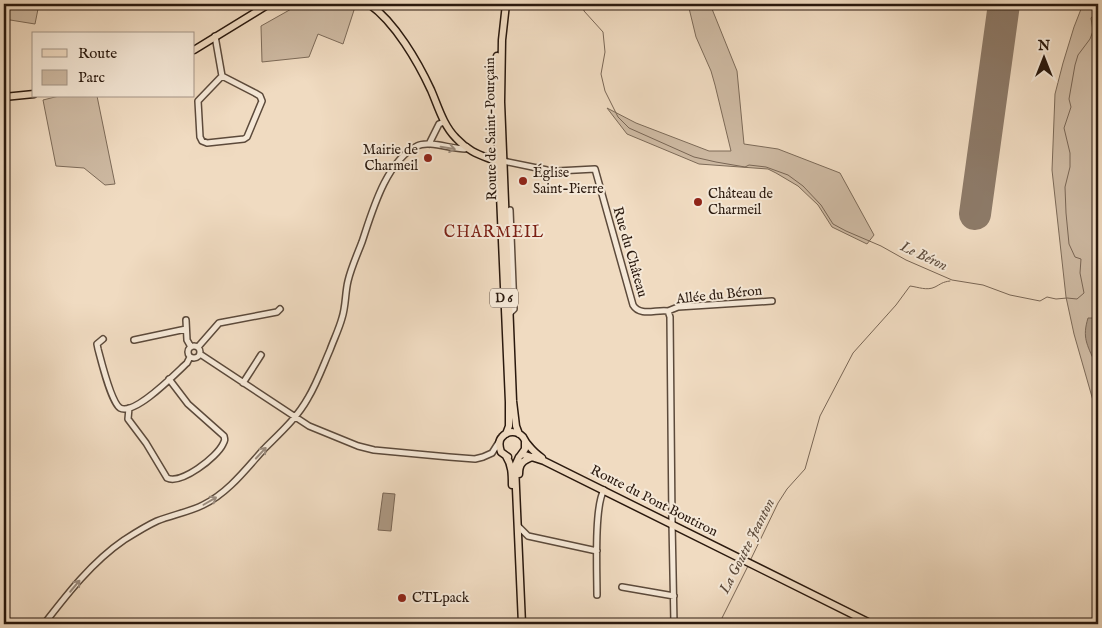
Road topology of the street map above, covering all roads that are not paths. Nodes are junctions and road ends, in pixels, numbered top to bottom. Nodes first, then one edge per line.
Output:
1 (269, 4) edge
2 (369, 4) edge
3 (502, 4) edge
4 (506, 4) edge
5 (214, 36) junction
6 (195, 49) edge
7 (222, 76) junction
8 (32, 94) edge
9 (4, 96) edge
10 (497, 120) junction
11 (444, 122) junction
12 (430, 144) junction
13 (467, 147) junction
14 (500, 158) junction
15 (510, 210) dead end
16 (508, 268) junction
17 (772, 301) dead end
18 (280, 309) dead end
19 (668, 311) junction
20 (507, 314) junction
21 (186, 320) dead end
22 (186, 329) junction
23 (103, 339) dead end
24 (134, 340) dead end
25 (190, 347) junction
26 (198, 347) junction
27 (200, 354) junction
28 (261, 355) dead end
29 (190, 357) junction
30 (169, 379) junction
31 (243, 383) junction
32 (129, 408) junction
33 (295, 417) junction
34 (506, 434) junction
35 (519, 434) junction
36 (500, 442) junction
37 (525, 442) junction
38 (492, 453) junction
39 (504, 455) junction
40 (520, 456) junction
41 (532, 457) junction
42 (544, 461) junction
43 (604, 490) junction
44 (518, 516) junction
45 (672, 524) junction
46 (519, 527) junction
47 (528, 536) junction
48 (519, 542) junction
49 (597, 551) junction
50 (520, 571) junction
51 (622, 587) dead end
52 (597, 595) dead end
53 (674, 596) junction
54 (44, 624) edge
55 (522, 624) edge
56 (674, 624) edge
57 (872, 624) edge

1 - 5 main road
2 - 11 main road
3 - 10 main road, Route de Saint-Pourçain / D 6
4 - 14 main road, Route de Saint-Pourçain / D 6
5 - 6 main road
5 - 7 street
7 - 7 street
8 - 9 main road
10 - 14 main road, Route de Saint-Pourçain / D 6
10 - 14 street
11 - 12 street
11 - 13 main road
12 -> 13 street
12 - 33 street
13 - 14 main road
13 - 14 main road
14 - 16 main road, Route de Saint-Pourçain / D 6
14 - 16 main road, Route de Saint-Pourçain / D 6
14 - 19 street, Rue du Château
15 - 16 street, Route de Saint-Pourçain
16 - 20 main road, Route de Saint-Pourçain / D 6
17 - 19 street, Allée du Béron
18 - 26 street
19 - 45 street
20 - 34 main road, Route de Saint-Pourçain / D 6
20 - 35 main road, Route de Saint-Pourçain / D 6
21 - 22 street
22 - 24 street
22 - 25 street
23 - 32 street
25 - 26 street
25 - 29 street
26 - 27 street
27 - 29 street
27 - 31 street
28 - 31 street
29 - 30 street
30 - 32 street
30 - 32 street
31 - 33 street
33 - 38 street
54 -> 33 street
34 - 35 main road
34 - 36 main road
35 - 37 main road
36 - 38 street
36 - 39 main road
37 - 40 main road
37 - 42 main road, Route du Pont Boutiron
38 - 39 street
39 - 40 main road
39 - 50 main road
40 - 41 main road, Route du Pont Boutiron
40 - 44 main road
41 - 42 main road, Route du Pont Boutiron
41 - 44 main road
42 - 43 main road, Route du Pont Boutiron
43 - 45 main road, Route du Pont Boutiron
43 - 49 street
44 - 46 main road
45 - 53 street
45 - 57 main road, Route du Pont Boutiron
46 - 47 street
46 - 48 main road
47 - 48 street
47 - 49 street
48 - 50 main road
49 - 52 street
50 - 55 main road
51 - 53 street
53 - 56 street

